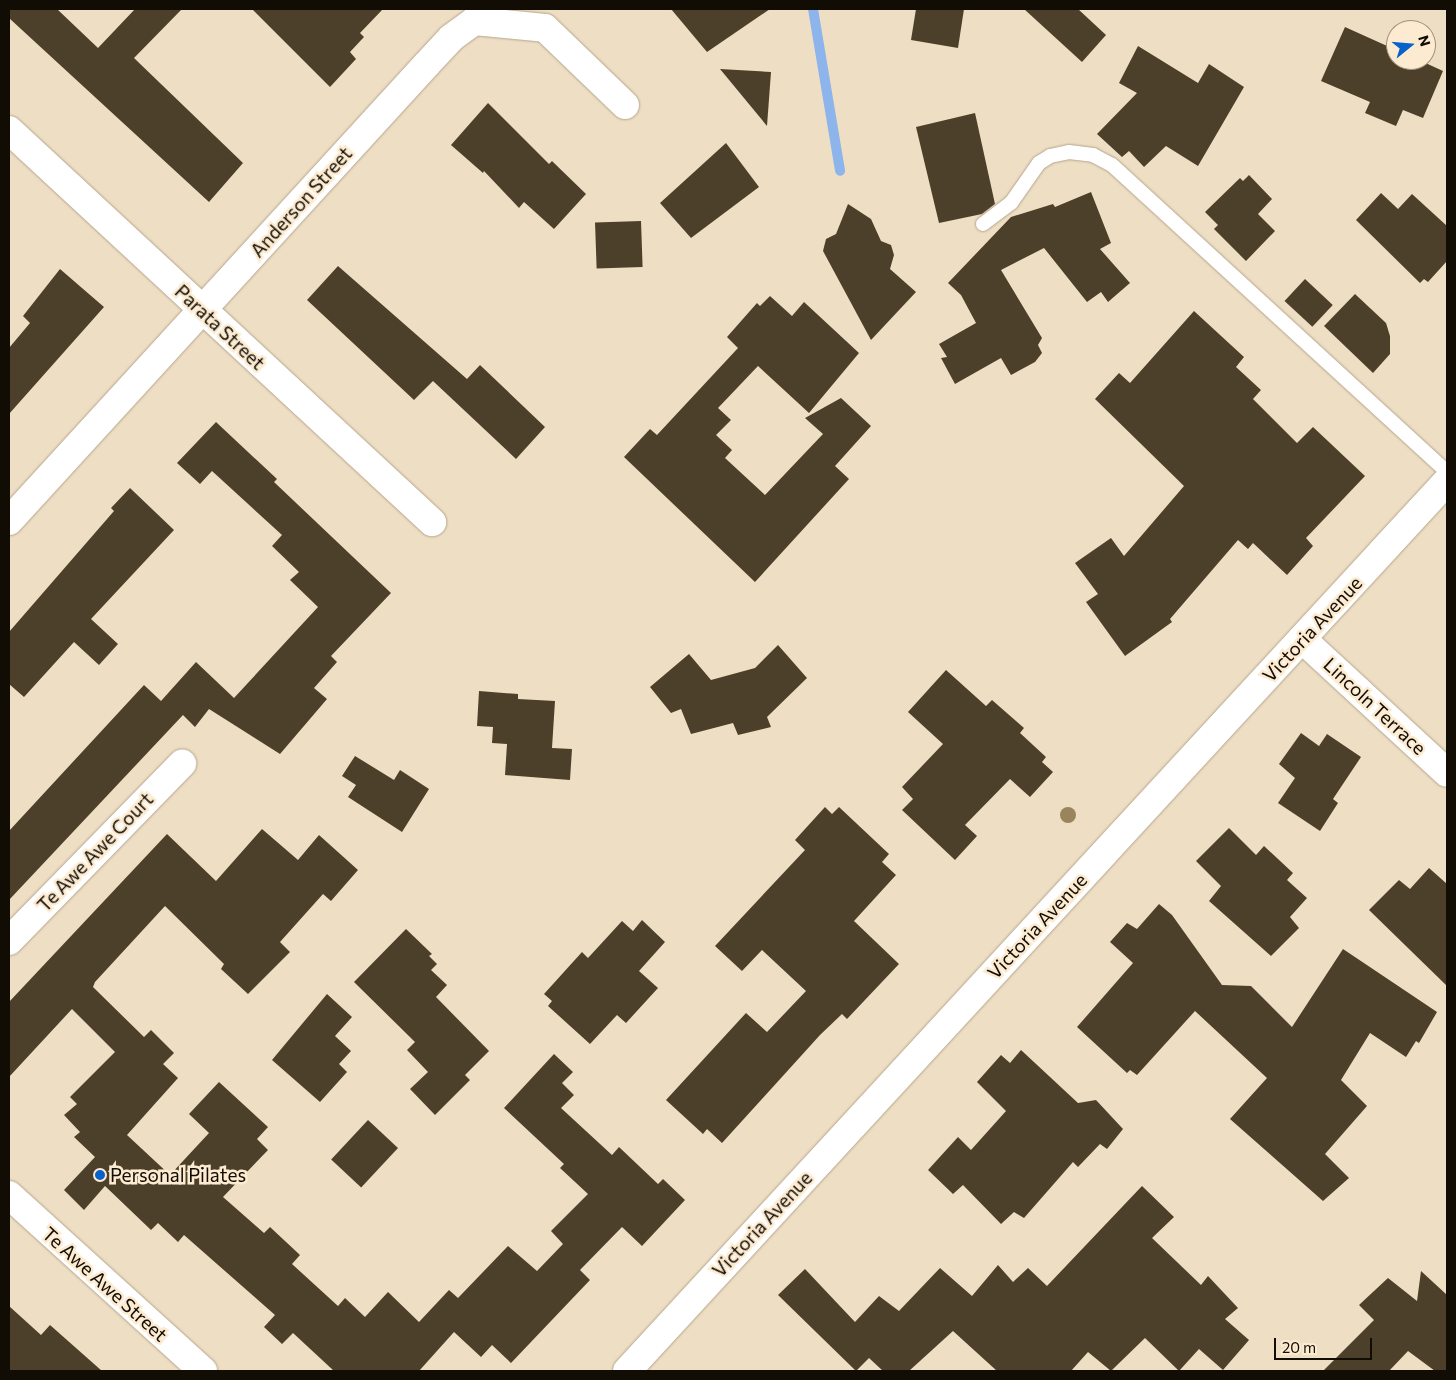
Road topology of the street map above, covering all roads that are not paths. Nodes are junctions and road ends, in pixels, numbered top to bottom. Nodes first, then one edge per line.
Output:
1 (625, 105) dead end
2 (9, 130) edge
3 (983, 224) dead end
4 (202, 310) junction
5 (1447, 472) edge
6 (1447, 481) edge
7 (9, 521) edge
8 (432, 522) dead end
9 (1302, 639) junction
10 (182, 764) dead end
11 (1447, 773) edge
12 (9, 941) edge
13 (9, 1195) edge
14 (203, 1371) edge
15 (627, 1371) edge

1 - 4 street, Anderson Street
2 - 4 street, Parata Street
3 - 5 lane
4 - 7 street, Anderson Street
4 - 8 street, Parata Street
6 - 9 street, Victoria Avenue
9 - 11 street, Lincoln Terrace
9 - 15 street, Victoria Avenue
10 - 12 street, Te Awe Awe Court
13 - 14 street, Te Awe Awe Street

